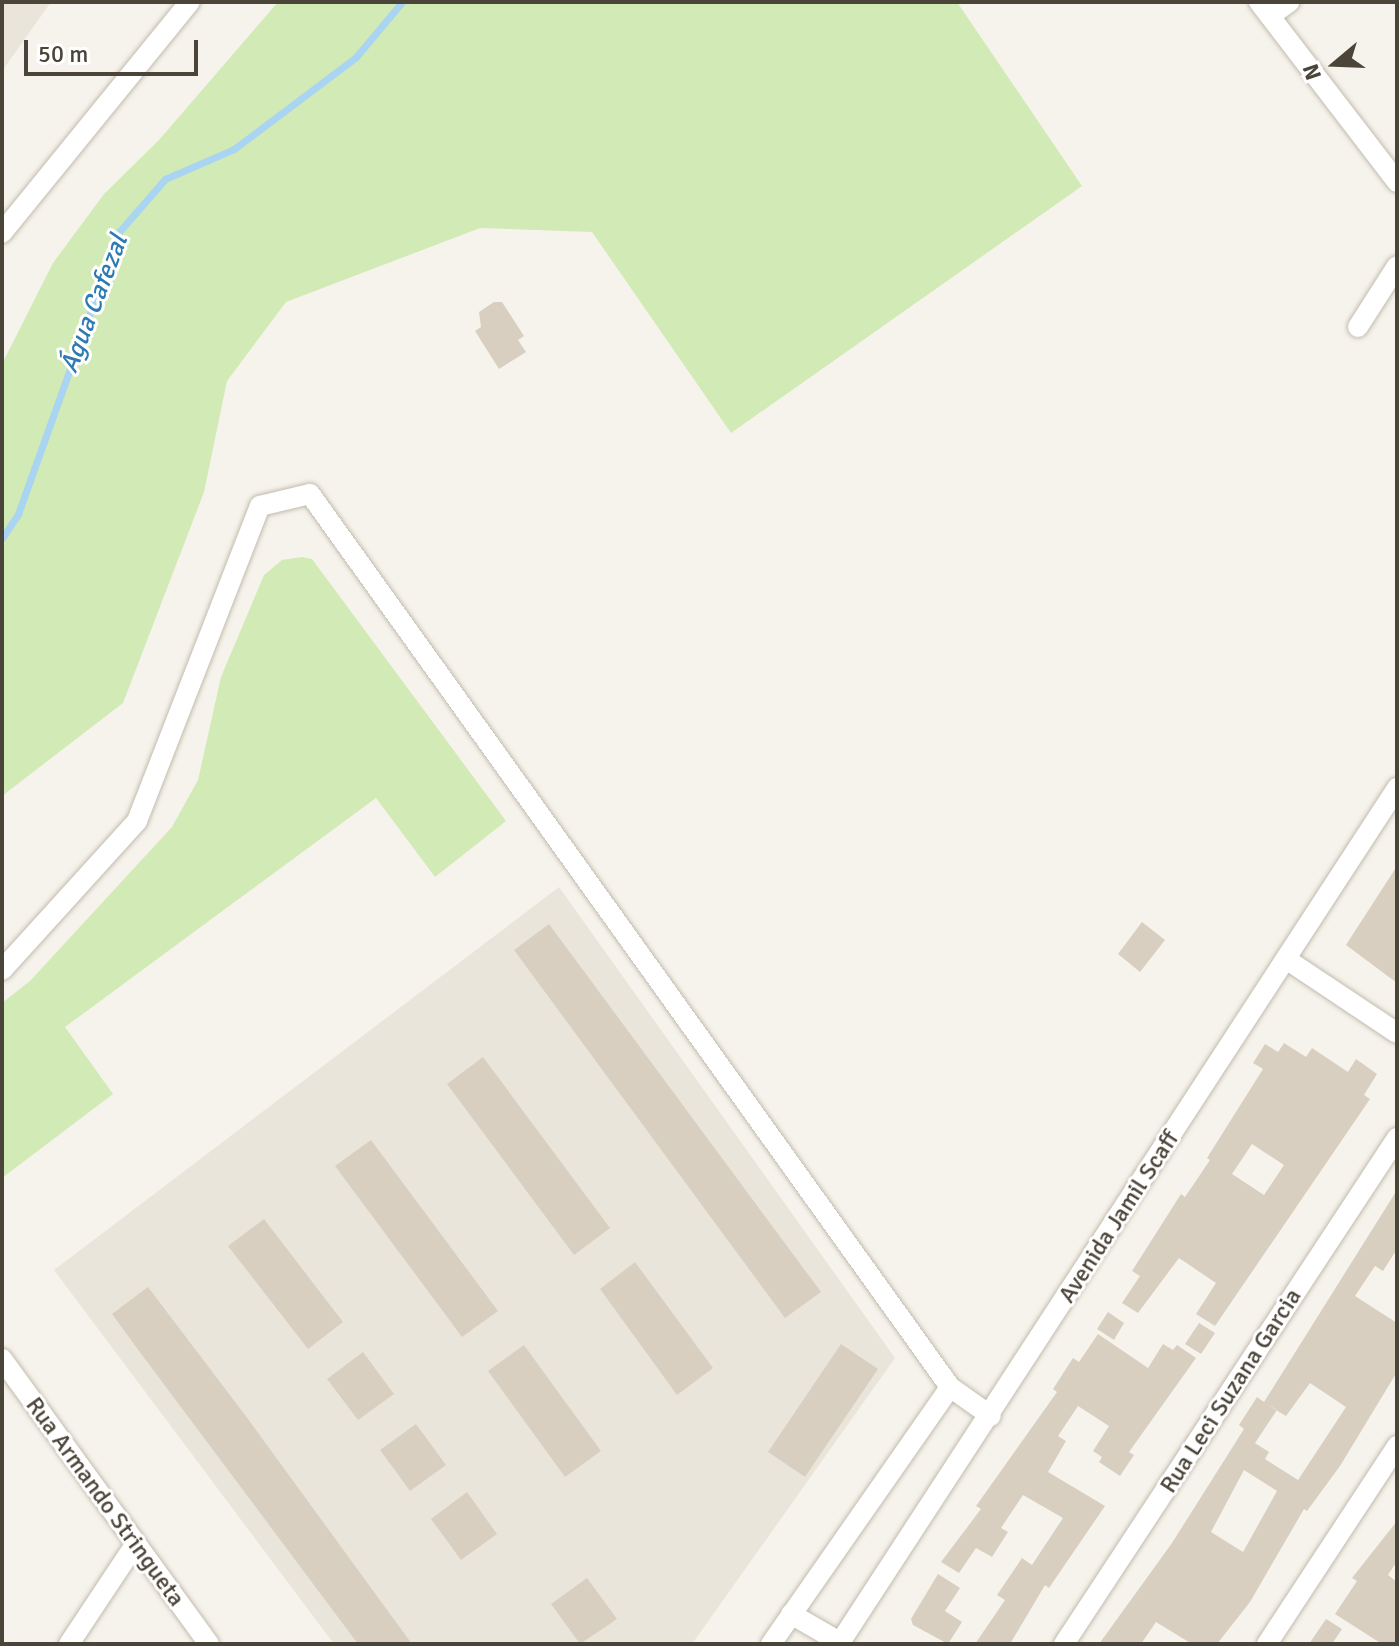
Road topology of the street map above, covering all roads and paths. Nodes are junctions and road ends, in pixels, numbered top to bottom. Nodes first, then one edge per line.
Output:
1 (190, 2) edge
2 (1289, 2) edge
3 (1264, 9) edge
4 (1397, 182) edge
5 (2, 233) edge
6 (1397, 266) edge
7 (1358, 327) dead end
8 (1397, 788) edge
9 (1286, 959) junction
10 (2, 970) edge
11 (1397, 1033) edge
12 (1397, 1138) edge
13 (2, 1359) edge
14 (950, 1387) junction
15 (991, 1416) junction
16 (1397, 1446) edge
17 (134, 1546) junction
18 (791, 1614) junction
19 (840, 1643) edge
20 (69, 1644) edge
21 (209, 1644) edge
22 (771, 1644) edge
23 (1064, 1644) edge
24 (1267, 1644) edge

1 - 5 street
2 - 3 street
3 - 4 street
6 - 7 street
8 - 9 street, Avenida Jamil Scaff
9 - 11 street
9 - 15 street, Avenida Jamil Scaff
10 - 14 street
12 - 23 street, Rua Leci Suzana Garcia
13 - 17 street, Rua Armando Stringueta
14 - 15 street
14 - 18 street
15 - 19 street, Avenida Jamil Scaff
16 - 24 street
17 - 20 street
17 - 21 street, Rua Armando Stringueta
18 - 19 street
18 - 22 street

